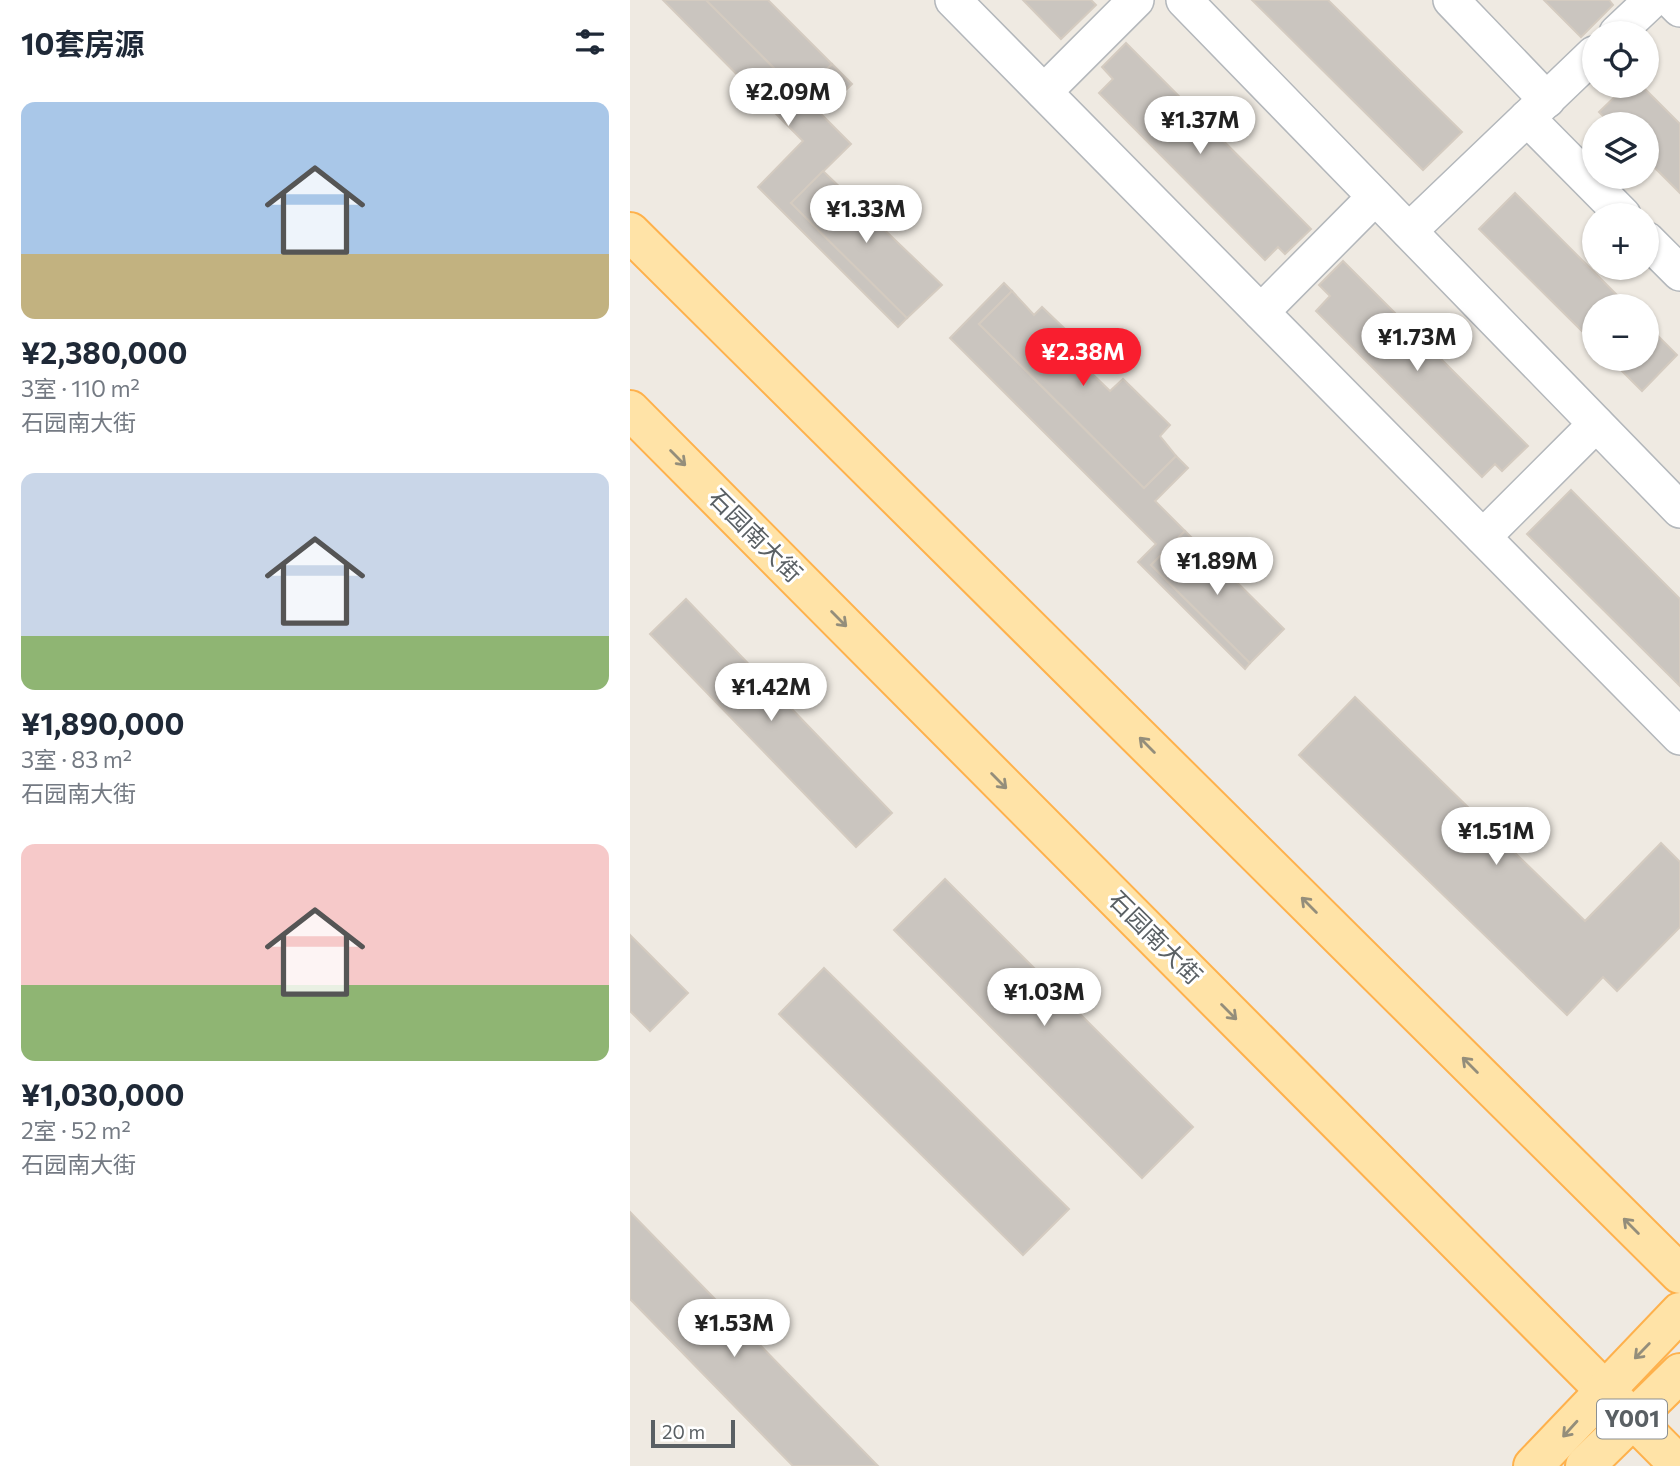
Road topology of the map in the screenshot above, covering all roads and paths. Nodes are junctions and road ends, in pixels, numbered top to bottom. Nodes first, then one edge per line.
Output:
1 (953, 0) edge
2 (1136, 0) edge
3 (1184, 0) edge
4 (1451, 0) edge
5 (1651, 0) edge
6 (1671, 0) edge
7 (1680, 9) edge
8 (1629, 21) edge
9 (1582, 66) edge
10 (1044, 92) junction
11 (1537, 109) junction
12 (1376, 197) junction
13 (1613, 203) edge
14 (1409, 230) junction
15 (630, 232) edge
16 (1659, 252) edge
17 (1680, 273) edge
18 (1261, 312) junction
19 (630, 410) edge
20 (1596, 424) junction
21 (1680, 510) edge
22 (1483, 537) junction
23 (1680, 737) edge
24 (1680, 1274) edge
25 (1680, 1312) edge
26 (1680, 1373) edge
27 (1605, 1390) junction
28 (1633, 1419) junction
29 (1533, 1466) edge
30 (1585, 1466) edge
31 (1680, 1466) edge

1 - 10 street
2 - 10 street
3 - 12 street
4 - 11 street
5 - 8 street
6 - 7 street
9 - 11 street
10 - 18 street
11 - 13 street
11 - 14 street
12 - 14 street
12 - 18 street
14 - 20 street
24 -> 15 main road
16 - 17 street
18 - 22 street
19 -> 27 main road, 石园南大街
20 - 21 street
20 - 22 street
22 - 23 street
25 -> 27 main road
26 - 28 main road, Y001
27 - 28 main road, 石园南大街
27 -> 29 main road
28 - 30 main road, Y001
28 - 31 main road, 石园南大街

